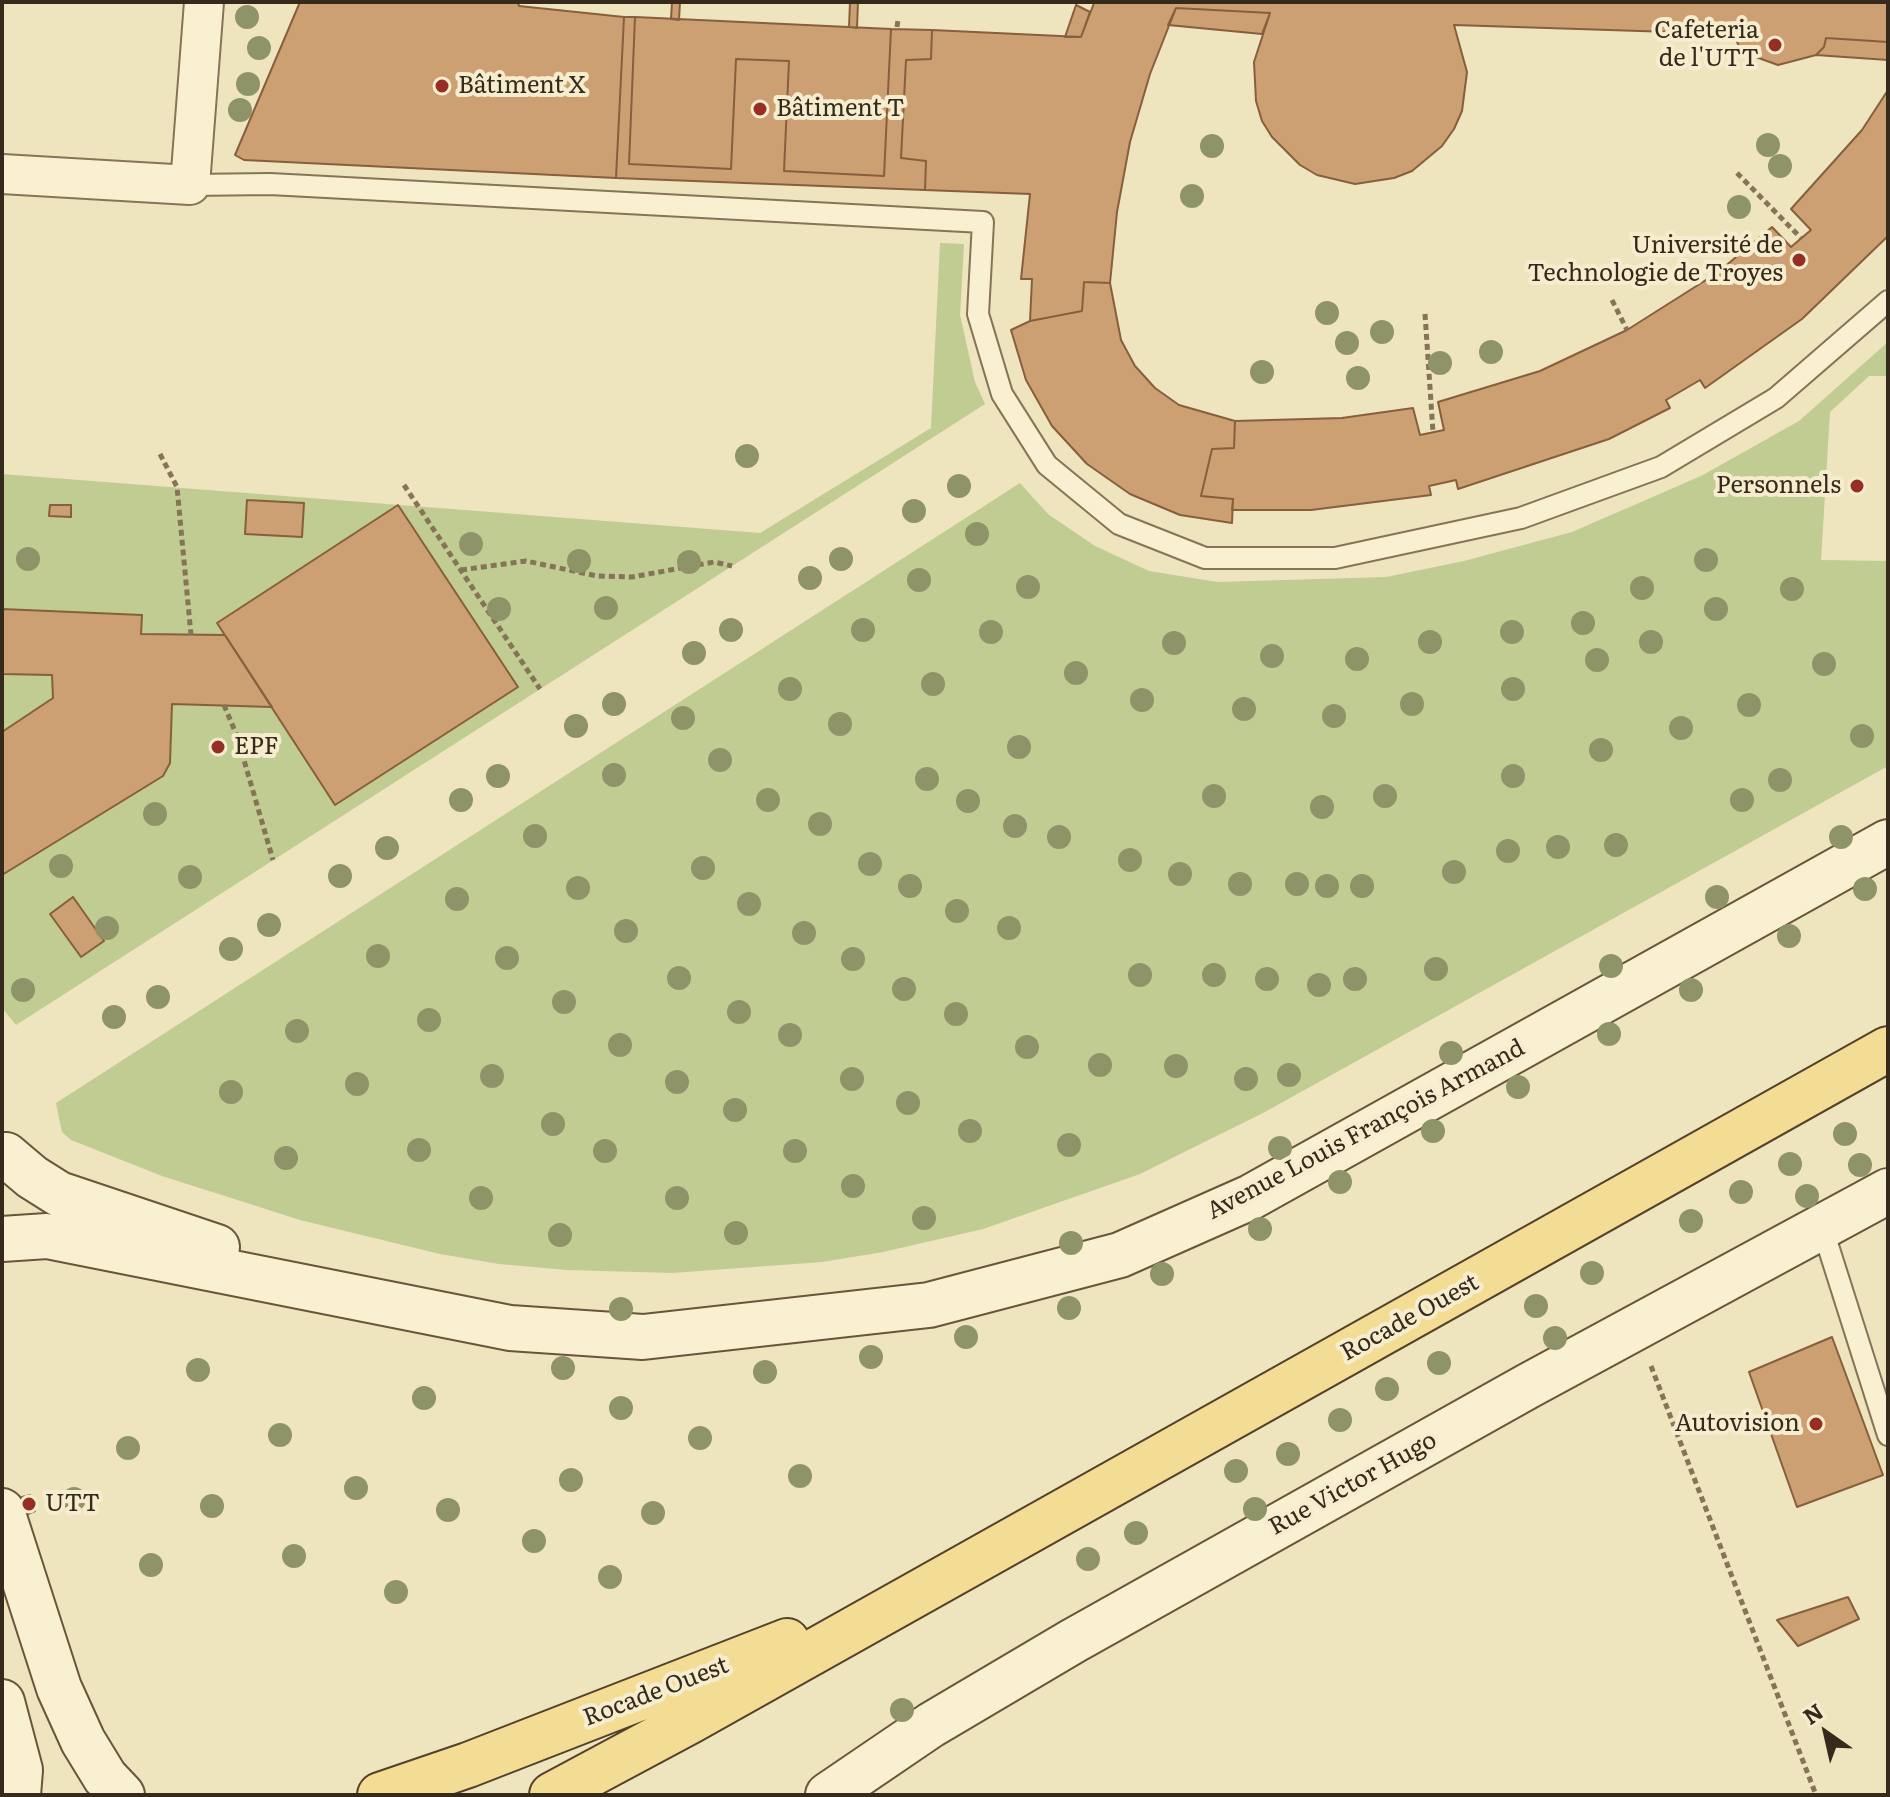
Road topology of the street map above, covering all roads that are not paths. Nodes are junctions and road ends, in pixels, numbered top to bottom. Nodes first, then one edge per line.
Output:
1 (204, 2) edge
2 (2, 174) edge
3 (190, 185) junction
4 (1888, 301) edge
5 (1888, 842) edge
6 (1888, 1049) edge
7 (3, 1154) edge
8 (1888, 1191) edge
9 (1822, 1227) junction
10 (2, 1239) edge
11 (378, 1302) junction
12 (1888, 1435) edge
13 (2, 1511) edge
14 (931, 1585) junction
15 (2, 1702) edge
16 (18, 1795) edge
17 (122, 1795) edge
18 (380, 1795) edge
19 (552, 1795) edge
20 (828, 1795) edge

1 - 3 street
2 - 3 street
3 - 4 lane
5 - 11 street, Avenue Louis François Armand
6 - 14 main road, Rocade Ouest
7 - 11 street, Avenue Louis François Armand
8 - 9 street, Rue Victor Hugo
9 - 12 lane
9 - 20 street, Rue Victor Hugo
10 - 11 street, Avenue Louis François Armand
13 - 17 street
14 - 18 main road, Rocade Ouest
14 - 19 main road, Rocade Ouest
15 - 16 street

